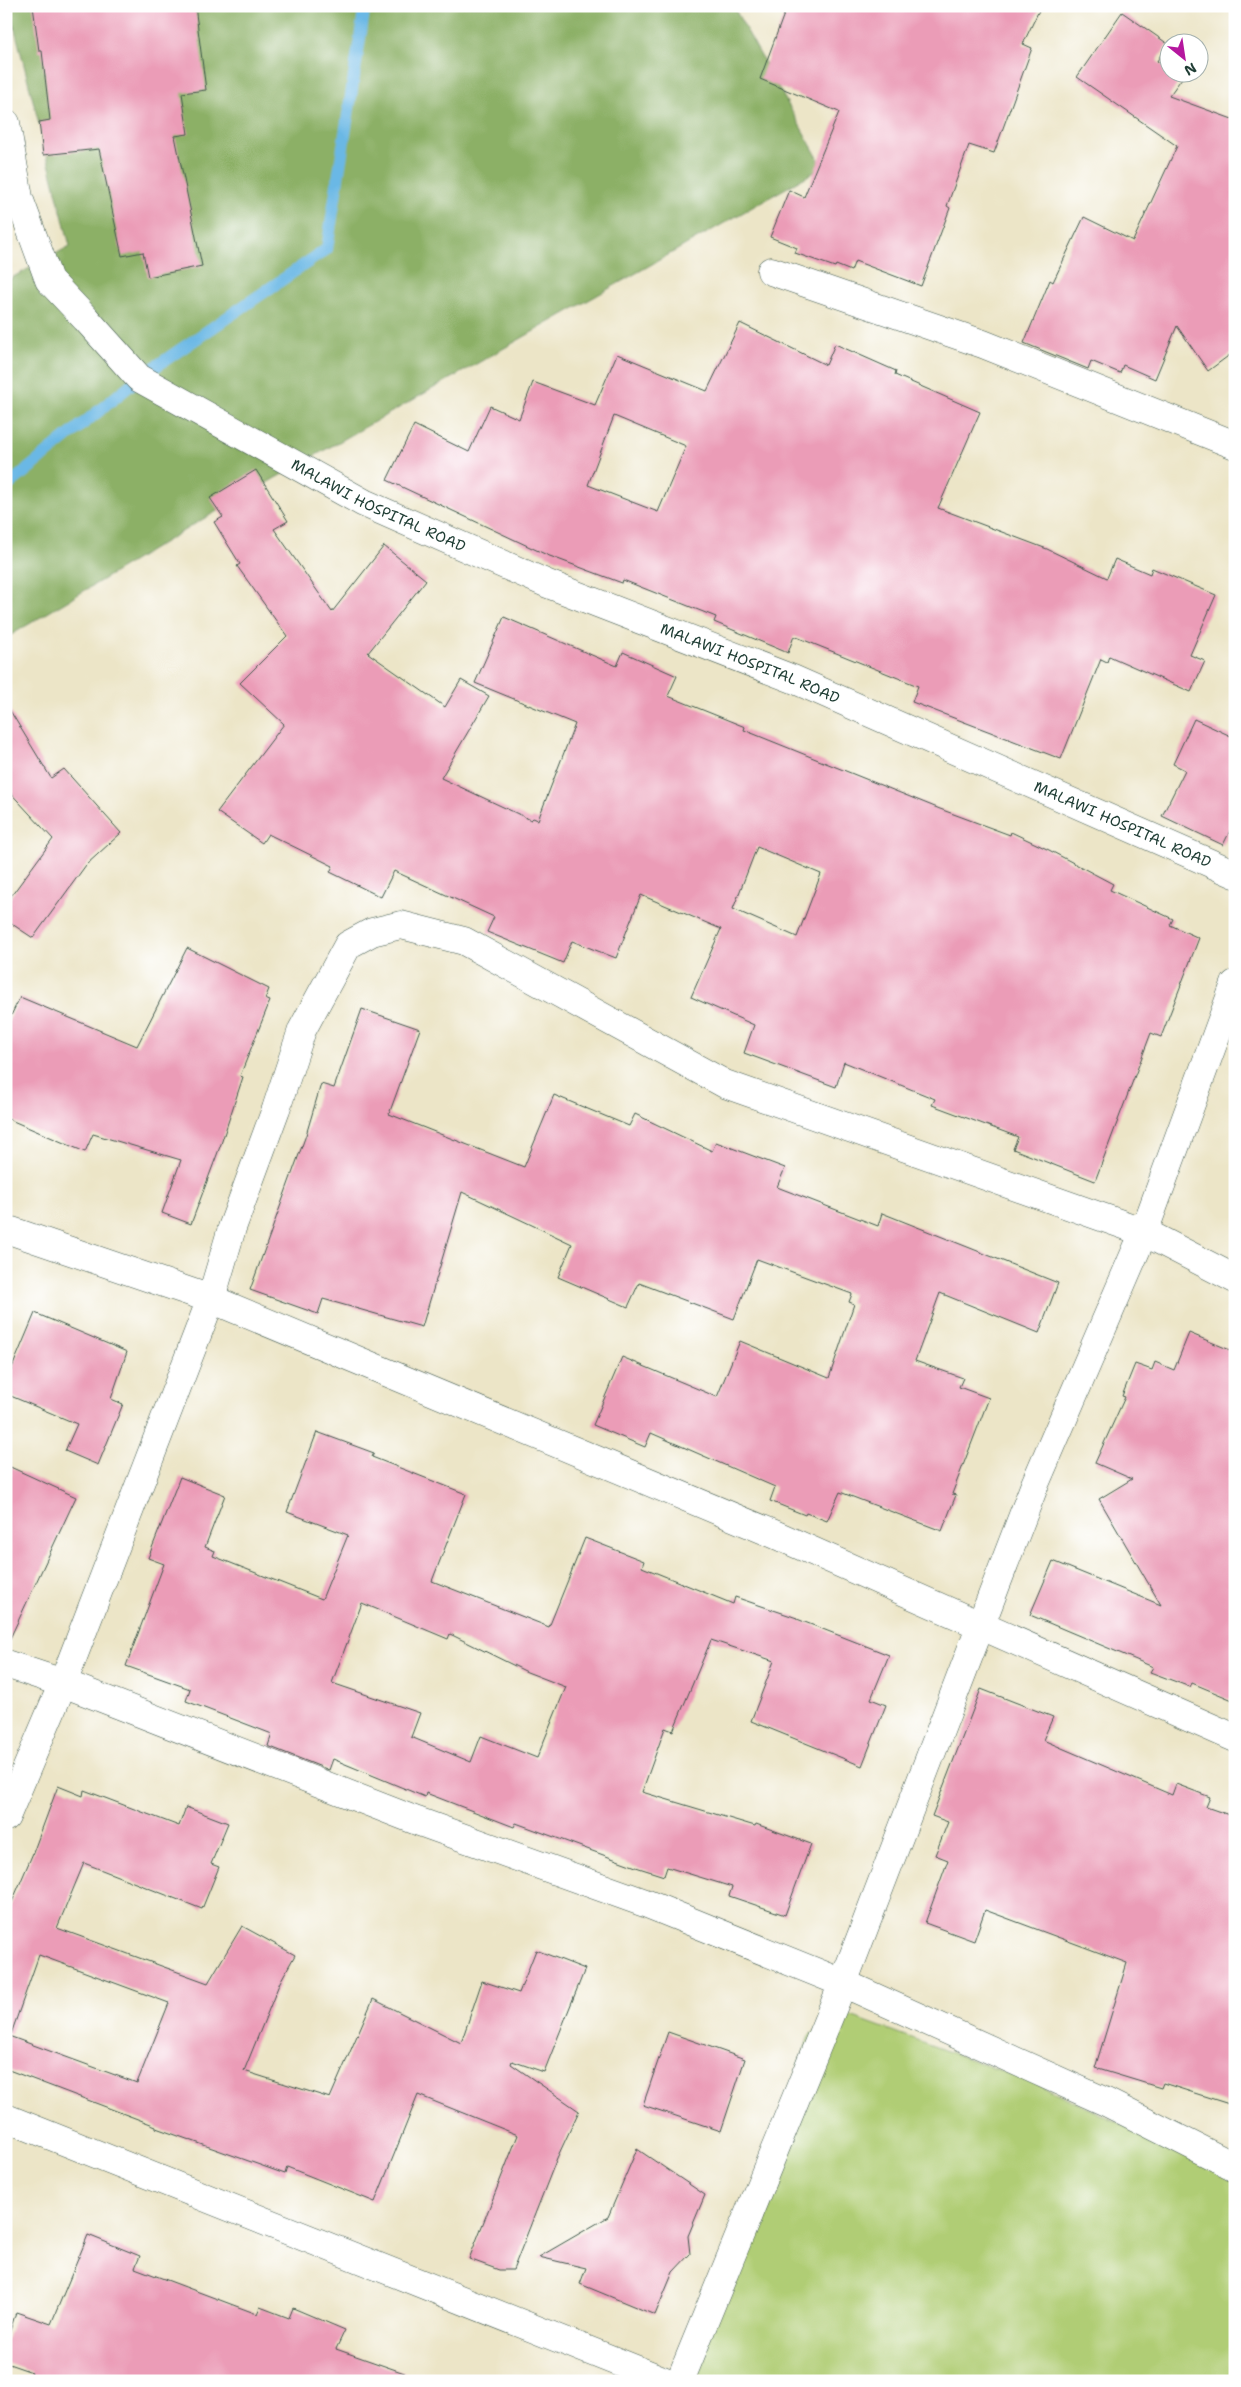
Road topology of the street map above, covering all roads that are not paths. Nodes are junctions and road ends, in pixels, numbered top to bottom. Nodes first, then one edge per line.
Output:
1 (6, 123) edge
2 (771, 271) dead end
3 (1235, 445) edge
4 (1235, 874) edge
5 (1235, 984) edge
6 (6, 1229) edge
7 (1144, 1232) junction
8 (1235, 1279) edge
9 (211, 1299) junction
10 (982, 1625) junction
11 (6, 1664) edge
12 (63, 1683) junction
13 (1235, 1738) edge
14 (6, 1817) edge
15 (843, 1983) junction
16 (6, 2118) edge
17 (1235, 2167) edge
18 (665, 2381) edge
19 (680, 2381) edge

1 - 4 street, MALAWI HOSPITAL ROAD
2 - 3 street
5 - 7 street
6 - 9 street
7 - 8 street
7 - 9 street
7 - 10 street
9 - 10 street
9 - 12 street
10 - 13 street
10 - 15 street
11 - 12 street
12 - 14 street
12 - 15 street
15 - 17 street
15 - 19 street
16 - 18 street

